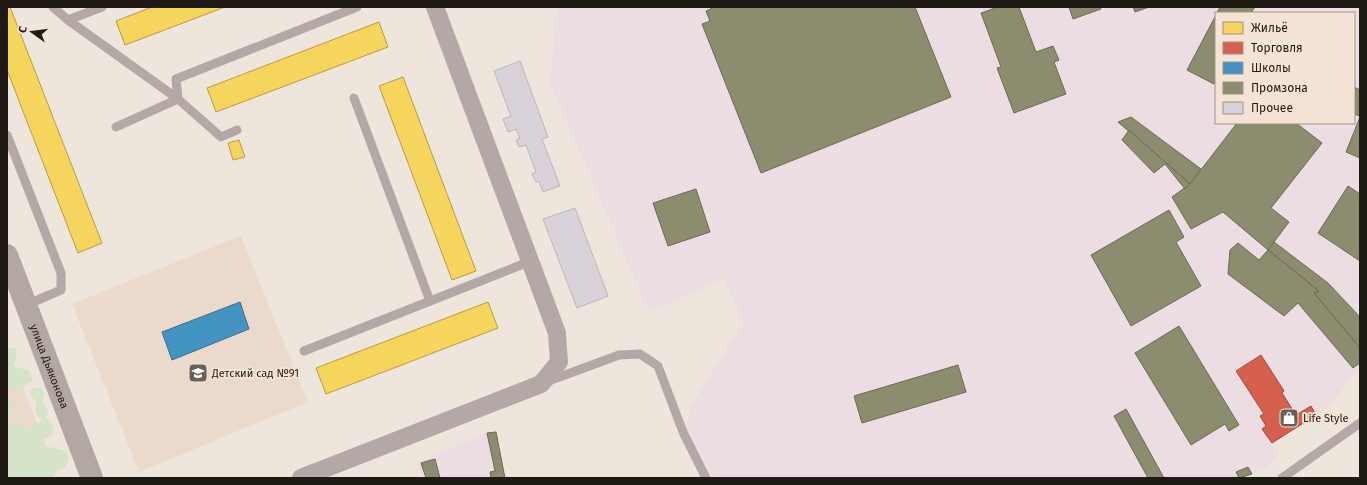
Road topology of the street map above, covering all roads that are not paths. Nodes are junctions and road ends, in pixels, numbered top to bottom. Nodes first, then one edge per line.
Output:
1 (53, 7) edge
2 (102, 7) edge
3 (357, 7) edge
4 (436, 7) edge
5 (68, 20) junction
6 (354, 98) dead end
7 (178, 99) junction
8 (116, 127) dead end
9 (237, 130) dead end
10 (7, 135) edge
11 (7, 255) edge
12 (531, 261) junction
13 (430, 301) junction
14 (26, 305) junction
15 (304, 352) dead end
16 (541, 384) junction
17 (1360, 423) edge
18 (92, 478) edge
19 (301, 478) edge
20 (706, 478) edge
21 (1282, 478) edge

1 - 5 lane
2 - 5 lane
3 - 7 lane
4 - 12 street
5 - 7 lane
6 - 13 lane
7 - 8 lane
7 - 9 lane
10 - 14 lane
11 - 14 main road, улица Дьяконова
12 - 13 lane
12 - 16 street
13 - 15 lane
14 - 18 main road, улица Дьяконова
16 - 19 street
16 - 20 lane
17 - 21 lane

